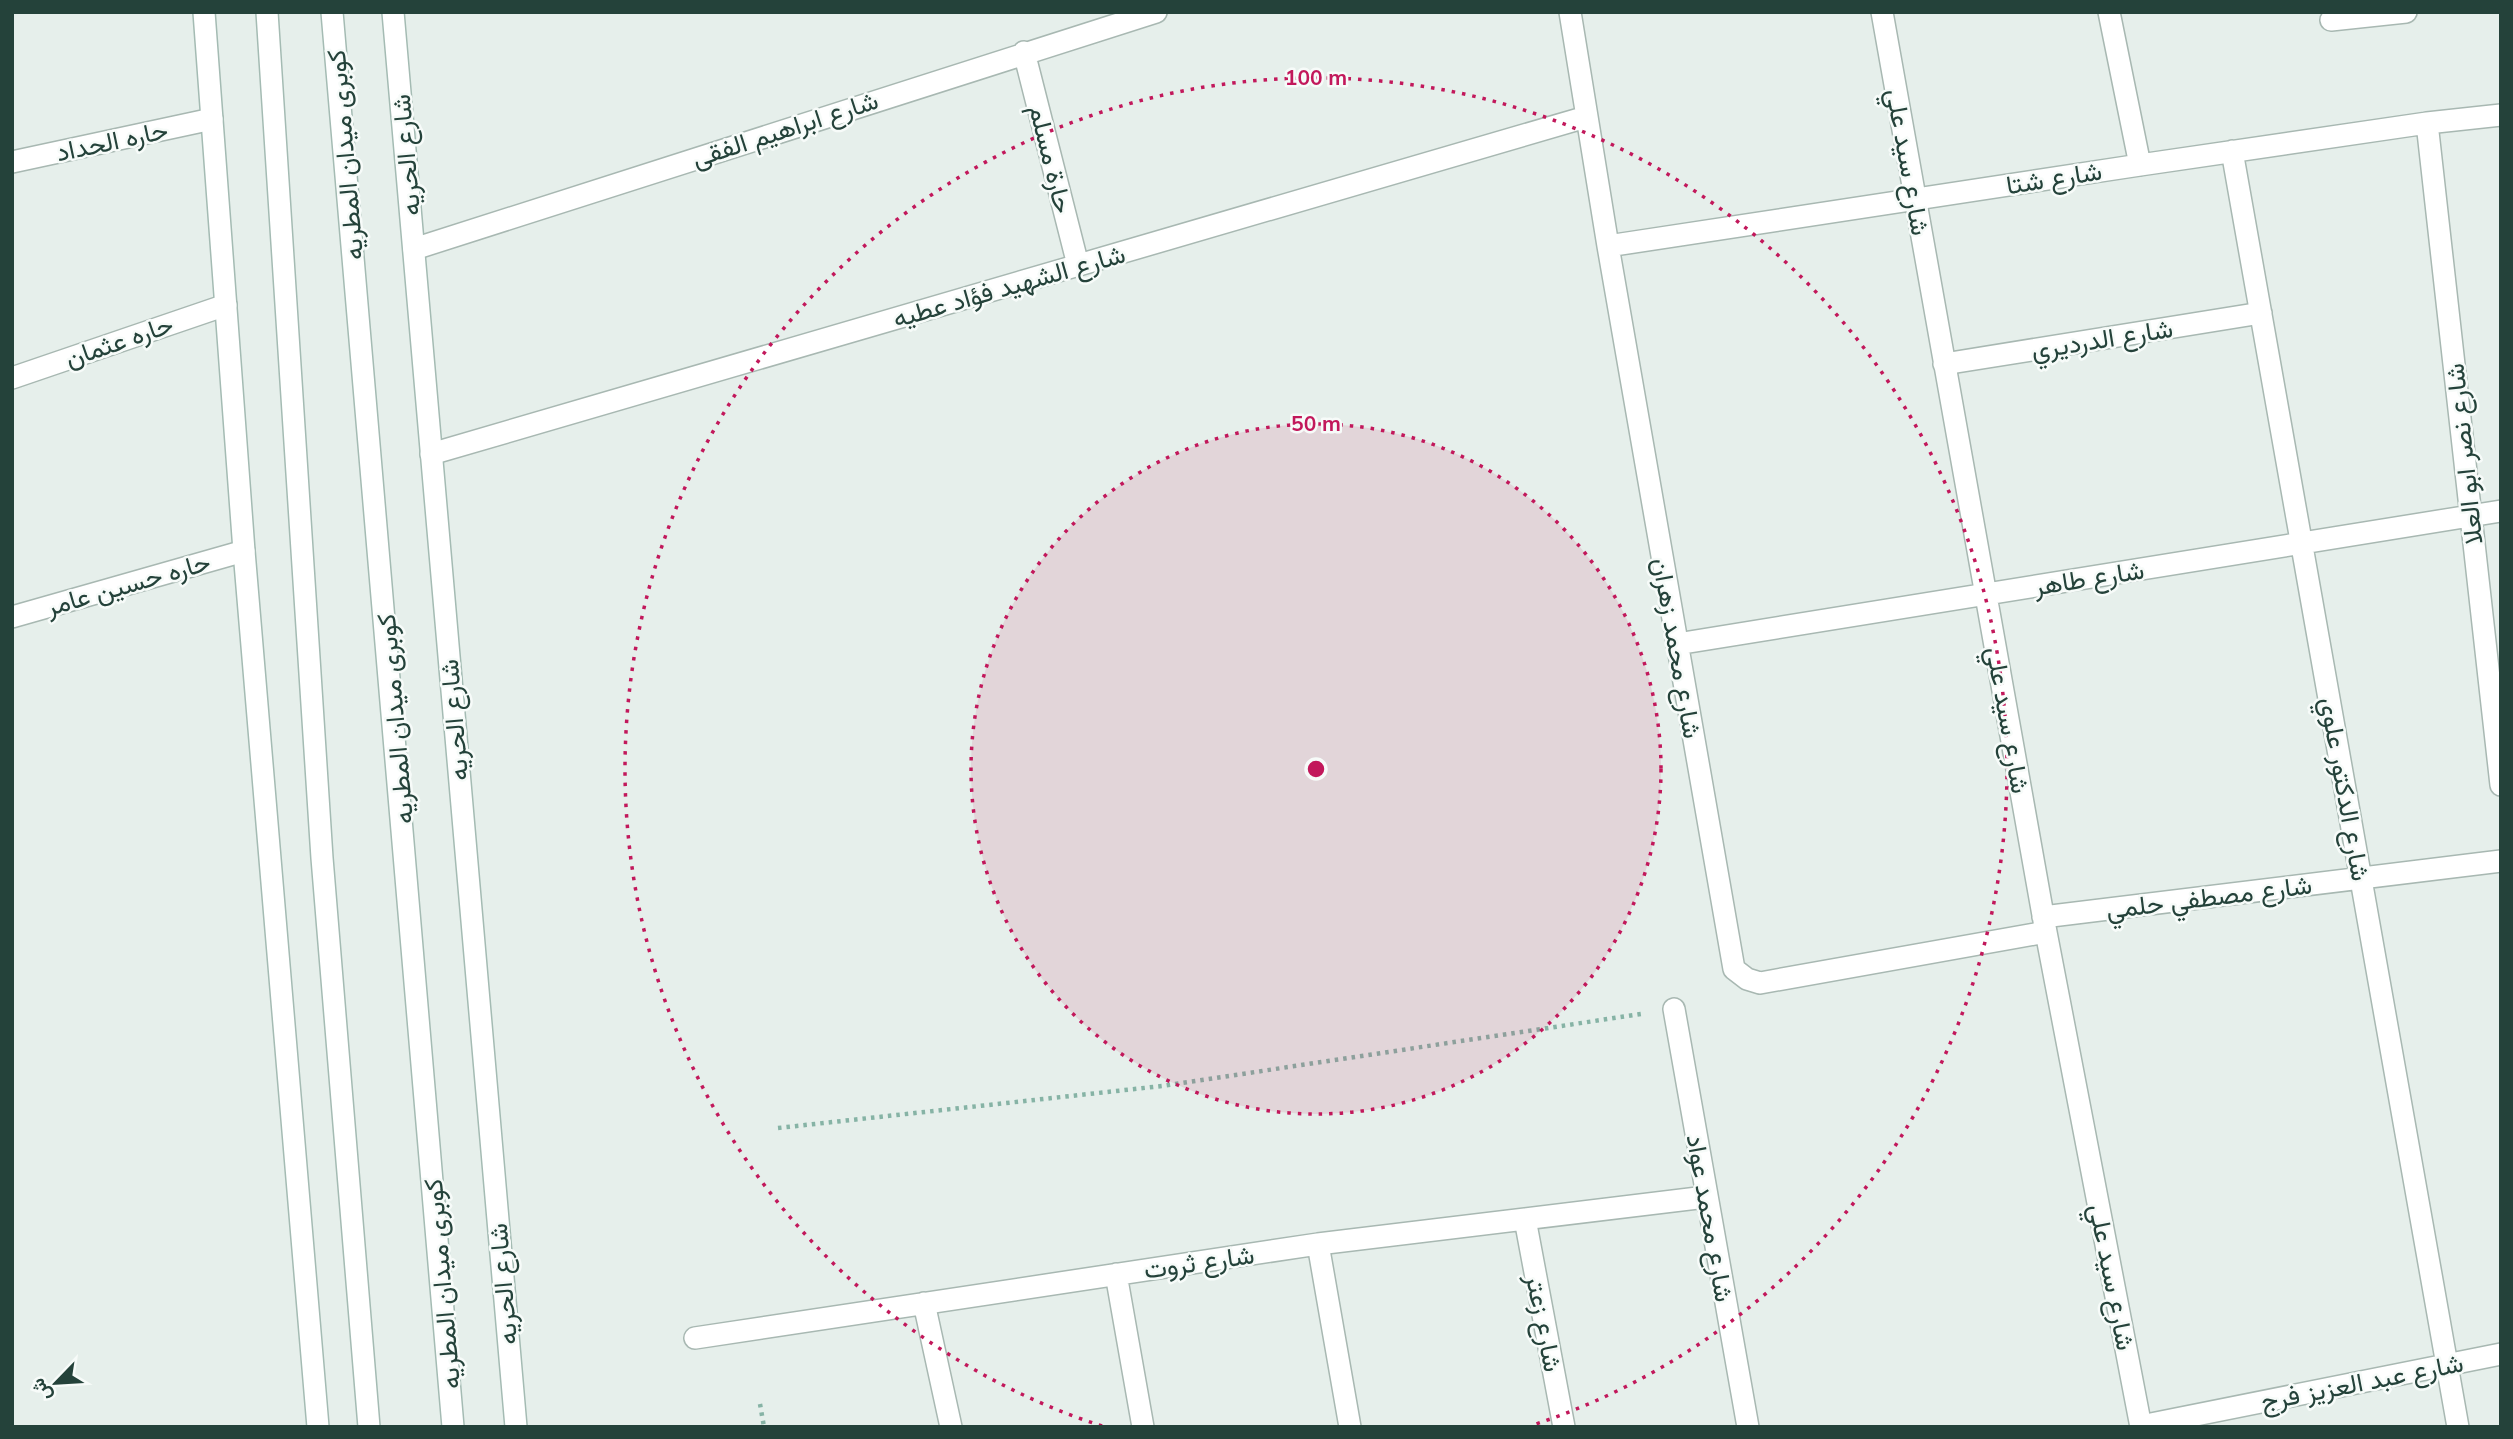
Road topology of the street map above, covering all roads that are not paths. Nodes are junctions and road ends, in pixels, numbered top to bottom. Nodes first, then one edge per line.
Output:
1 (204, 12) edge
2 (267, 12) edge
3 (332, 12) edge
4 (393, 12) edge
5 (1156, 12) edge
6 (1570, 12) edge
7 (1882, 12) edge
8 (2109, 12) edge
9 (2406, 12) edge
10 (2331, 20) dead end
11 (1024, 52) junction
12 (2501, 116) edge
13 (1586, 117) junction
14 (212, 119) junction
15 (2427, 123) junction
16 (2232, 151) junction
17 (12, 162) edge
18 (2140, 165) junction
19 (1914, 200) junction
20 (1608, 246) junction
21 (414, 249) junction
22 (1079, 265) junction
23 (226, 305) junction
24 (2260, 313) junction
25 (1944, 364) junction
26 (12, 378) edge
27 (431, 454) junction
28 (2501, 511) edge
29 (2471, 516) junction
30 (2301, 544) junction
31 (244, 551) junction
32 (1986, 595) junction
33 (12, 617) edge
34 (1676, 644) junction
35 (2501, 785) edge
36 (2501, 861) edge
37 (2360, 878) junction
38 (2044, 925) junction
39 (1674, 1009) road end
40 (1706, 1197) junction
41 (1525, 1219) junction
42 (1318, 1244) junction
43 (1116, 1274) junction
44 (925, 1303) junction
45 (695, 1338) dead end
46 (2501, 1354) edge
47 (2447, 1364) junction
48 (318, 1427) edge
49 (369, 1427) edge
50 (453, 1427) edge
51 (516, 1427) edge
52 (951, 1427) edge
53 (1143, 1427) edge
54 (1350, 1427) edge
55 (1564, 1427) edge
56 (1748, 1427) edge
57 (2141, 1427) edge
58 (2458, 1427) edge

1 - 14 street
2 - 49 street
3 - 50 street, كوبرى ميدان المطريه
4 - 21 street, شارع الحريه
5 - 11 street, شارع ابراهيم الفقى
6 - 13 street, شارع محمد زهران
7 - 19 street, شارع سيد علي
8 - 18 street
9 - 10 street
11 - 21 street, شارع ابراهيم الفقى
11 - 22 street, حارة مسلم
12 - 15 street, شارع شتا
13 - 20 street, شارع محمد زهران
13 - 22 street, شارع الشهيد فؤاد عطيه
14 - 17 street, حاره الحداد
14 - 23 street
15 - 16 street, شارع شتا
15 - 29 street, شارع نصر ابو العلا
16 - 18 street, شارع شتا
16 - 24 street, شارع الدكتور علوي
18 - 19 street, شارع شتا
19 - 20 street, شارع شتا
19 - 25 street, شارع سيد علي
20 - 34 street, شارع محمد زهران
21 - 27 street, شارع الحريه
22 - 27 street, شارع الشهيد فؤاد عطيه
23 - 26 street, حاره عثمان
23 - 31 street
24 - 25 street, شارع الدرديري
24 - 30 street, شارع الدكتور علوي
25 - 32 street, شارع سيد علي
27 - 51 street, شارع الحريه
28 - 29 street, شارع طاهر
29 - 30 street, شارع طاهر
29 - 35 street, شارع نصر ابو العلا
30 - 32 street, شارع طاهر
30 - 37 street, شارع الدكتور علوي
31 - 33 street, حاره حسين عامر
31 - 48 street
32 - 34 street, شارع طاهر
32 - 38 street, شارع سيد علي
34 - 38 street, شارع محمد زهران
36 - 37 street, شارع مصطفي حلمي
37 - 38 street, شارع مصطفي حلمي
37 - 47 street, شارع الدكتور علوي
38 - 57 street, شارع سيد علي
39 - 40 street, شارع محمد عواد
40 - 41 street, شارع ثروت
40 - 56 street, شارع محمد عواد
41 - 42 street, شارع ثروت
41 - 55 street, شارع زعتر
42 - 43 street, شارع ثروت
42 - 54 street
43 - 44 street, شارع ثروت
43 - 53 street
44 - 45 street, شارع ثروت
44 - 52 street
46 - 47 street, شارع عبد العزيز فرج
47 - 57 street, شارع عبد العزيز فرج
47 - 58 street, شارع الدكتور علوي

